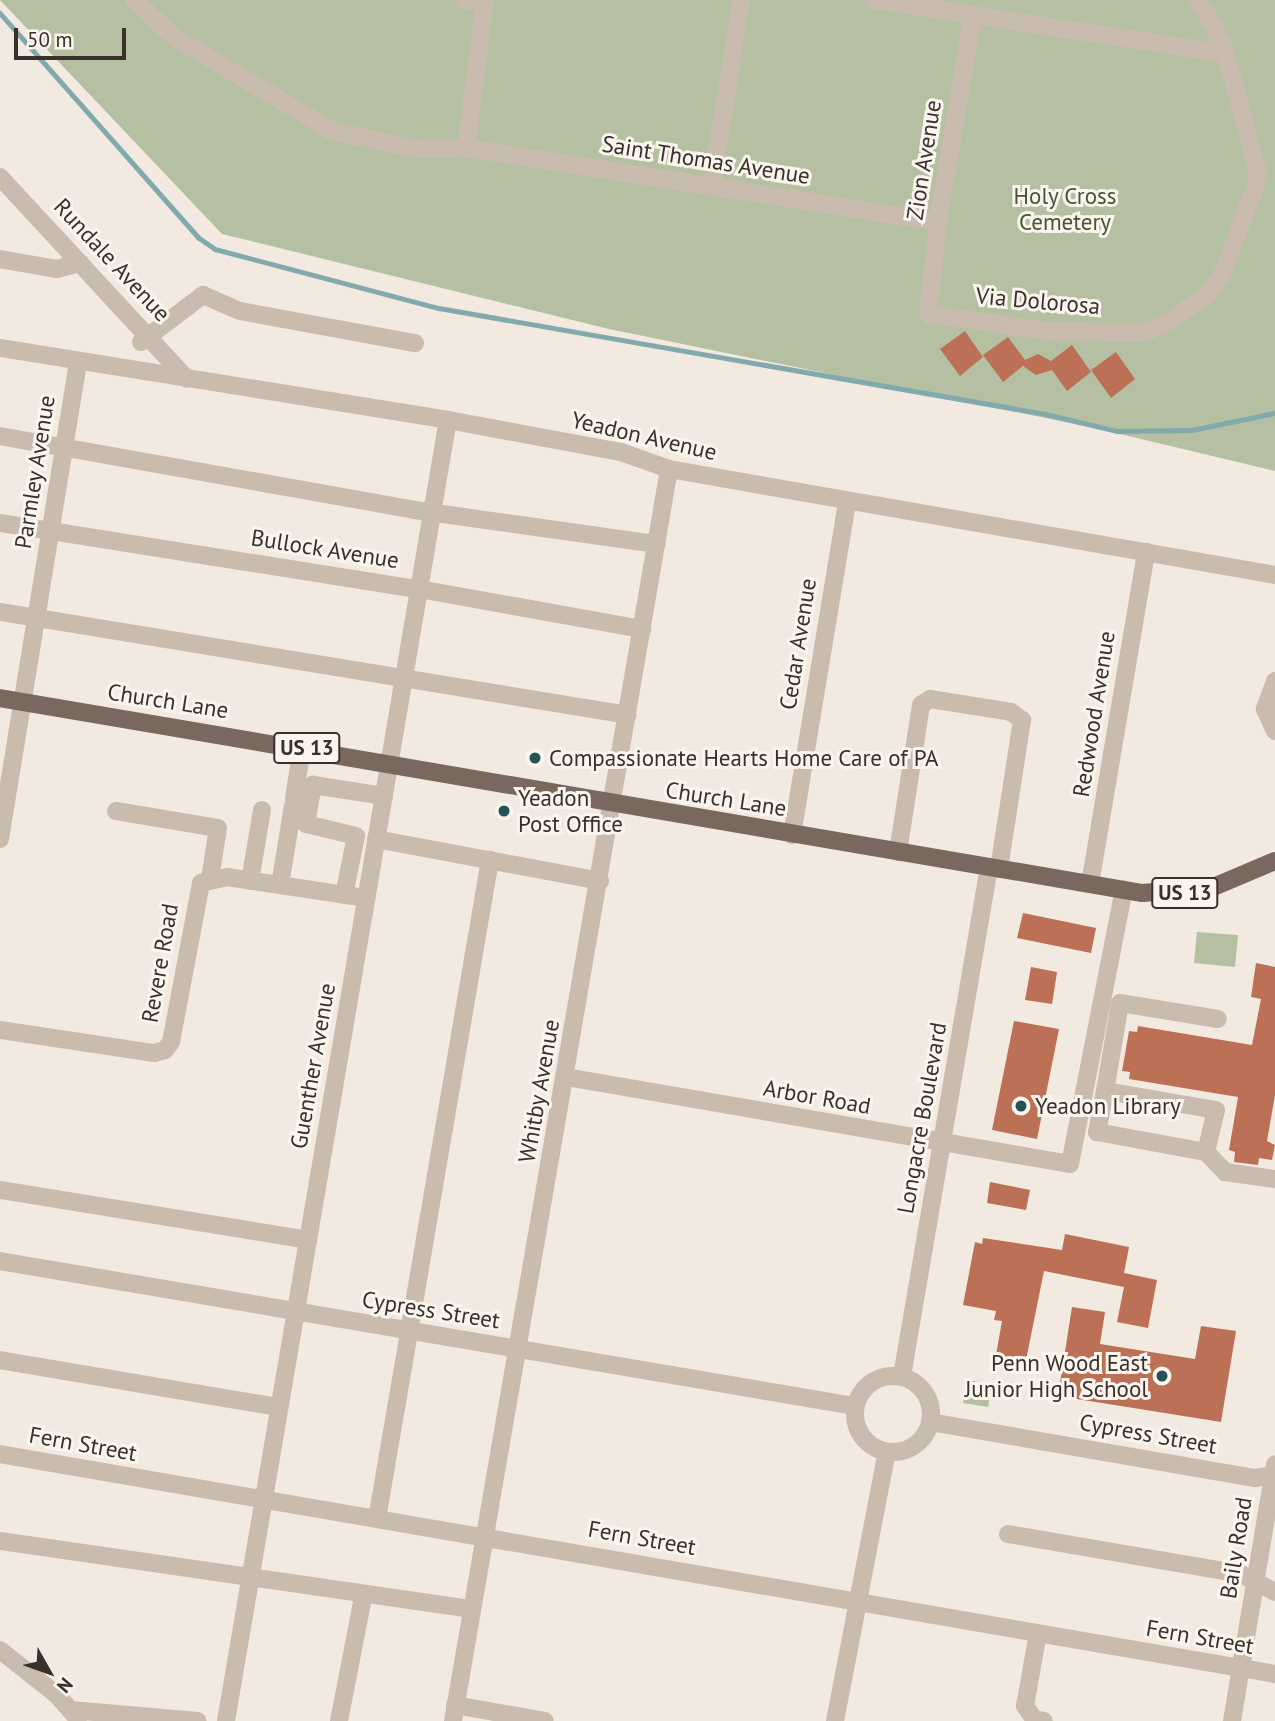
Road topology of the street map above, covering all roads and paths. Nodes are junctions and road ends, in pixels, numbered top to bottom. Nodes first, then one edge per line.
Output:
1 (134, 0) edge
2 (464, 0) edge
3 (741, 0) edge
4 (875, 0) edge
5 (1199, 0) edge
6 (485, 1) edge
7 (974, 14) junction
8 (1226, 54) junction
9 (466, 148) junction
10 (0, 177) edge
11 (712, 184) junction
12 (938, 222) junction
13 (0, 259) edge
14 (80, 263) junction
15 (928, 314) joint
16 (146, 339) junction
17 (415, 343) dead end
18 (0, 348) edge
19 (78, 362) junction
20 (110, 367) junction
21 (187, 379) junction
22 (448, 420) junction
23 (0, 436) edge
24 (64, 447) junction
25 (670, 470) junction
26 (847, 503) junction
27 (432, 510) junction
28 (0, 523) edge
29 (50, 532) junction
30 (657, 544) junction
31 (1146, 552) junction
32 (1275, 575) edge
33 (419, 589) junction
34 (0, 612) edge
35 (36, 618) junction
36 (642, 629) junction
37 (404, 676) junction
38 (1275, 681) edge
39 (0, 698) edge
40 (23, 702) junction
41 (628, 715) junction
42 (1275, 731) edge
43 (302, 748) junction
44 (389, 762) junction
45 (6, 767) edge
46 (384, 796) junction
47 (612, 805) junction
48 (262, 810) dead end
49 (116, 811) dead end
50 (792, 835) junction
51 (0, 837) edge
52 (376, 839) junction
53 (898, 852) junction
54 (490, 860) junction
55 (1275, 861) edge
56 (994, 868) junction
57 (210, 879) junction
58 (250, 880) junction
59 (600, 881) junction
60 (1090, 884) junction
61 (280, 885) junction
62 (1124, 890) junction
63 (344, 895) junction
64 (366, 898) junction
65 (1218, 1019) dead end
66 (0, 1030) edge
67 (566, 1077) junction
68 (1105, 1091) junction
69 (942, 1144) junction
70 (1206, 1152) junction
71 (1275, 1179) edge
72 (0, 1190) edge
73 (308, 1240) junction
74 (0, 1261) edge
75 (296, 1311) junction
76 (408, 1333) junction
77 (519, 1348) junction
78 (0, 1360) edge
79 (902, 1377) junction
80 (855, 1406) junction
81 (279, 1407) junction
82 (930, 1422) junction
83 (887, 1452) junction
84 (0, 1454) edge
85 (1274, 1472) edge
86 (263, 1501) junction
87 (377, 1519) junction
88 (1008, 1534) dead end
89 (485, 1535) junction
90 (0, 1542) edge
91 (250, 1579) junction
92 (1255, 1584) junction
93 (1275, 1592) edge
94 (363, 1597) junction
95 (858, 1600) junction
96 (472, 1609) junction
97 (1038, 1633) junction
98 (0, 1650) edge
99 (1241, 1670) junction
100 (1275, 1674) edge
101 (454, 1713) edge
102 (75, 1716) edge
103 (198, 1721) edge
104 (226, 1721) edge
105 (340, 1721) edge
106 (545, 1721) edge
107 (835, 1721) edge
108 (1044, 1721) edge
109 (1232, 1721) edge

1 - 9 street, Saint Thomas Avenue
2 - 6 street
3 - 11 street
4 - 7 street
5 - 8 street
6 - 9 street
7 - 8 street
7 - 12 street, Zion Avenue
8 - 15 street, Via Dolorosa
9 - 11 street, Saint Thomas Avenue
10 - 14 street, Rundale Avenue
11 - 12 street, Saint Thomas Avenue
12 - 15 street, Zion Avenue
13 - 14 street
14 - 16 street, Rundale Avenue
16 - 17 street
16 - 20 street
16 - 21 street, Rundale Avenue
18 - 19 street, Yeadon Avenue
19 - 20 street, Yeadon Avenue
19 - 24 street, Parmley Avenue
20 - 21 street, Yeadon Avenue
21 - 22 street, Yeadon Avenue
22 - 25 street, Yeadon Avenue
22 - 27 street, Guenther Avenue
23 - 24 street
24 - 27 street
24 - 29 street, Parmley Avenue
25 - 26 street, Yeadon Avenue
25 - 30 street, Whitby Avenue
26 - 31 street, Yeadon Avenue
26 - 50 street, Cedar Avenue
27 - 30 street
27 - 33 street, Guenther Avenue
28 - 29 street, Bullock Avenue
29 - 33 street, Bullock Avenue
29 - 35 street, Parmley Avenue
30 - 36 street, Whitby Avenue
31 - 32 street, Yeadon Avenue
31 - 60 street, Redwood Avenue
33 - 36 street, Bullock Avenue
33 - 37 street, Guenther Avenue
34 - 35 street
35 - 37 street
35 - 40 street, Parmley Avenue
36 - 41 street, Whitby Avenue
37 - 41 street
37 - 44 street, Guenther Avenue
38 - 42 street
39 - 40 main road, Church Lane / US 13
40 - 43 main road, Church Lane / US 13
40 - 45 street, Parmley Avenue
41 - 47 street, Whitby Avenue
43 - 44 main road, Church Lane / US 13
43 - 61 street
44 - 46 street, Guenther Avenue
44 - 47 main road, Church Lane / US 13
45 - 51 street, Parmley Avenue
46 - 52 street, Guenther Avenue
46 - 63 street
47 - 50 main road, Church Lane / US 13
47 - 59 street, Whitby Avenue
48 - 58 street
49 - 57 street
50 - 53 main road, Church Lane / US 13
52 - 54 street
52 - 64 street, Guenther Avenue
53 - 56 main road, Church Lane / US 13
53 - 56 street, Longacre Boulevard
54 - 59 street
54 - 76 street
55 - 62 main road, Church Lane / US 13
56 - 60 main road, Church Lane / US 13
56 - 69 street, Longacre Boulevard
57 - 58 street
57 - 66 street, Revere Road
58 - 61 street
59 - 67 street, Whitby Avenue
60 - 62 main road, Church Lane / US 13
61 - 63 street
62 - 69 street, Arbor Road
63 - 64 street
64 - 73 street, Guenther Avenue
65 - 68 street
67 - 69 street, Arbor Road
67 - 77 street, Whitby Avenue
68 - 70 street
68 - 70 street
69 - 79 street, Longacre Boulevard
70 - 71 street
72 - 73 street
73 - 75 street, Guenther Avenue
74 - 75 street, Cypress Street
75 - 76 street, Cypress Street
75 - 81 street, Guenther Avenue
76 - 77 street, Cypress Street
76 - 87 street
77 - 80 street, Cypress Street
77 - 89 street, Whitby Avenue
78 - 81 street
79 - 80 street
79 - 82 street
80 - 83 street
81 - 86 street, Guenther Avenue
82 - 83 street
82 - 85 street, Cypress Street
83 - 95 street
84 - 86 street, Fern Street
85 - 92 street, Baily Road
86 - 87 street, Fern Street
86 - 91 street, Guenther Avenue
87 - 89 street, Fern Street
88 - 92 street
89 - 95 street, Fern Street
89 - 96 street, Whitby Avenue
90 - 91 street
91 - 94 street
91 - 104 street, Guenther Avenue
92 - 93 street
92 - 99 street, Baily Road
94 - 96 street
94 - 105 street
95 - 97 street, Fern Street
95 - 107 street
96 - 101 street, Whitby Avenue
97 - 99 street, Fern Street
97 - 108 street
98 - 102 street
99 - 100 street, Fern Street
99 - 109 street, Baily Road
101 - 106 street
102 - 103 street

